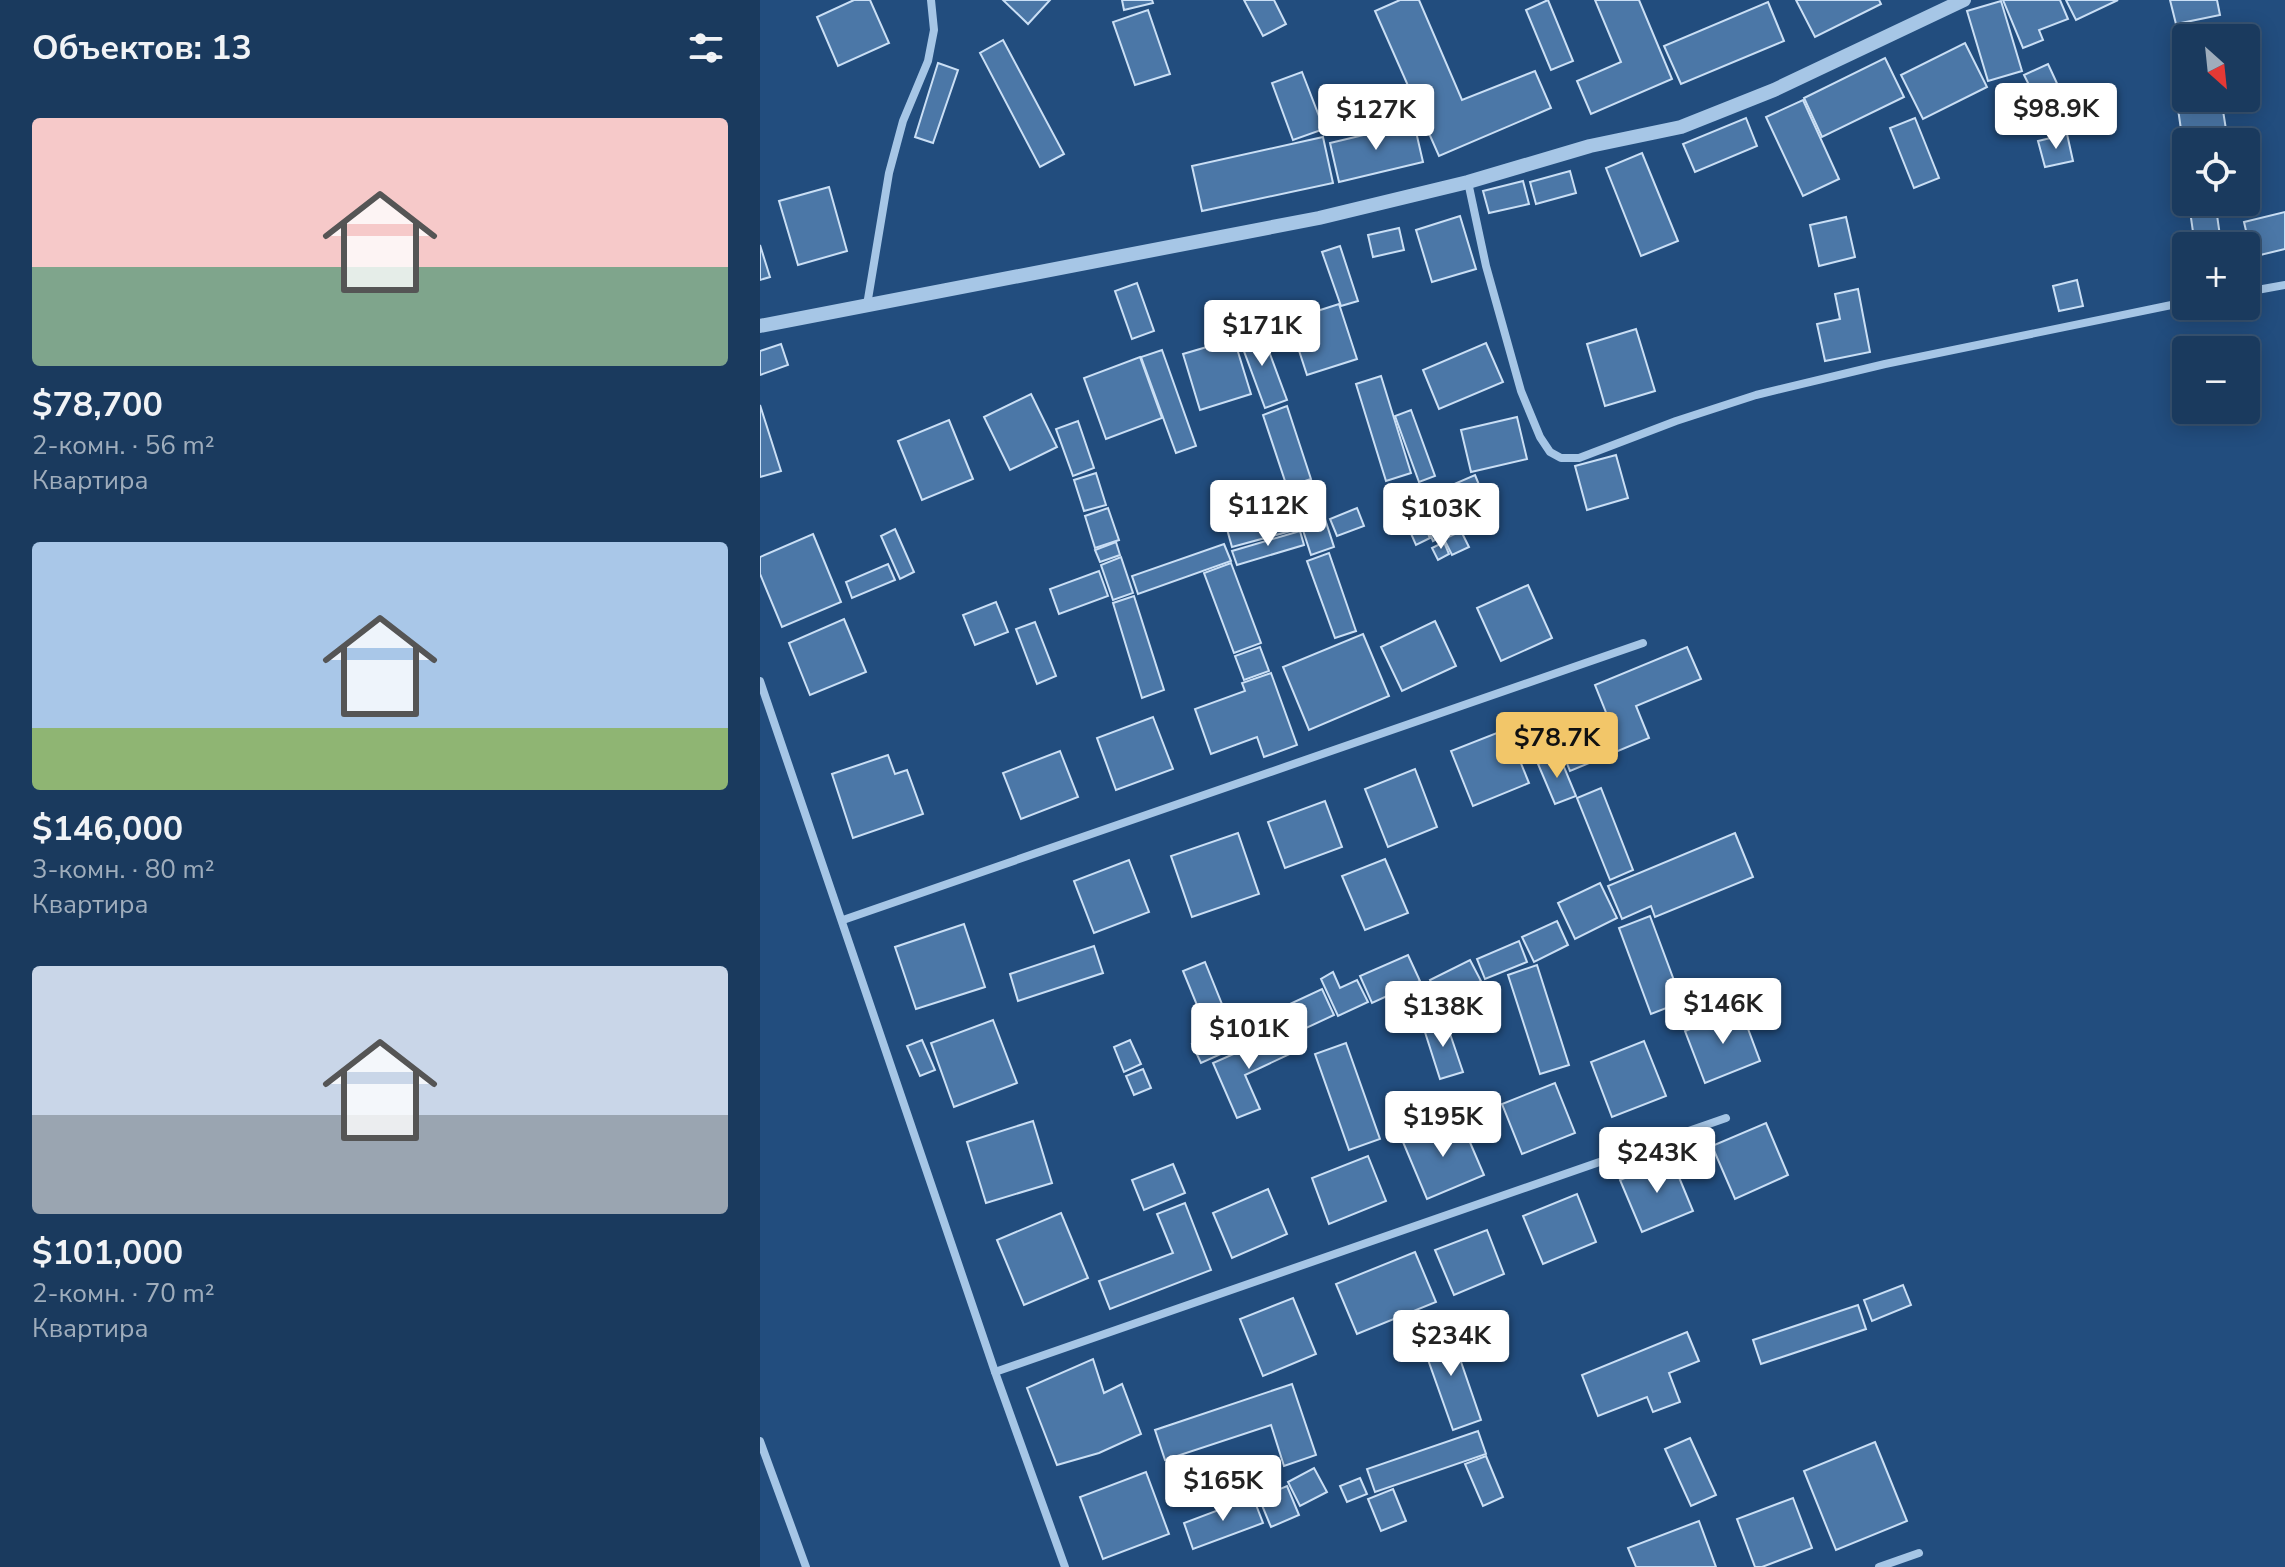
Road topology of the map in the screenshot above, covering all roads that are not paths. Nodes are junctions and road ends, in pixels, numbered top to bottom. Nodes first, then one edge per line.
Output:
1 (931, 0) edge
2 (1964, 0) edge
3 (1468, 182) junction
4 (2285, 285) edge
5 (2260, 289) edge
6 (867, 305) junction
7 (2172, 305) edge
8 (760, 326) edge
9 (1643, 643) dead end
10 (760, 681) edge
11 (843, 920) junction
12 (1726, 1118) dead end
13 (995, 1372) junction
14 (760, 1441) edge
15 (1919, 1553) dead end
16 (806, 1567) edge
17 (1065, 1567) edge
18 (1879, 1567) edge

1 - 6 street
2 - 3 street
3 - 6 street
3 - 7 street
4 - 5 street
6 - 8 street
9 - 11 street
10 - 11 street
11 - 13 street
12 - 13 street
13 - 17 street
14 - 16 street
15 - 18 street

